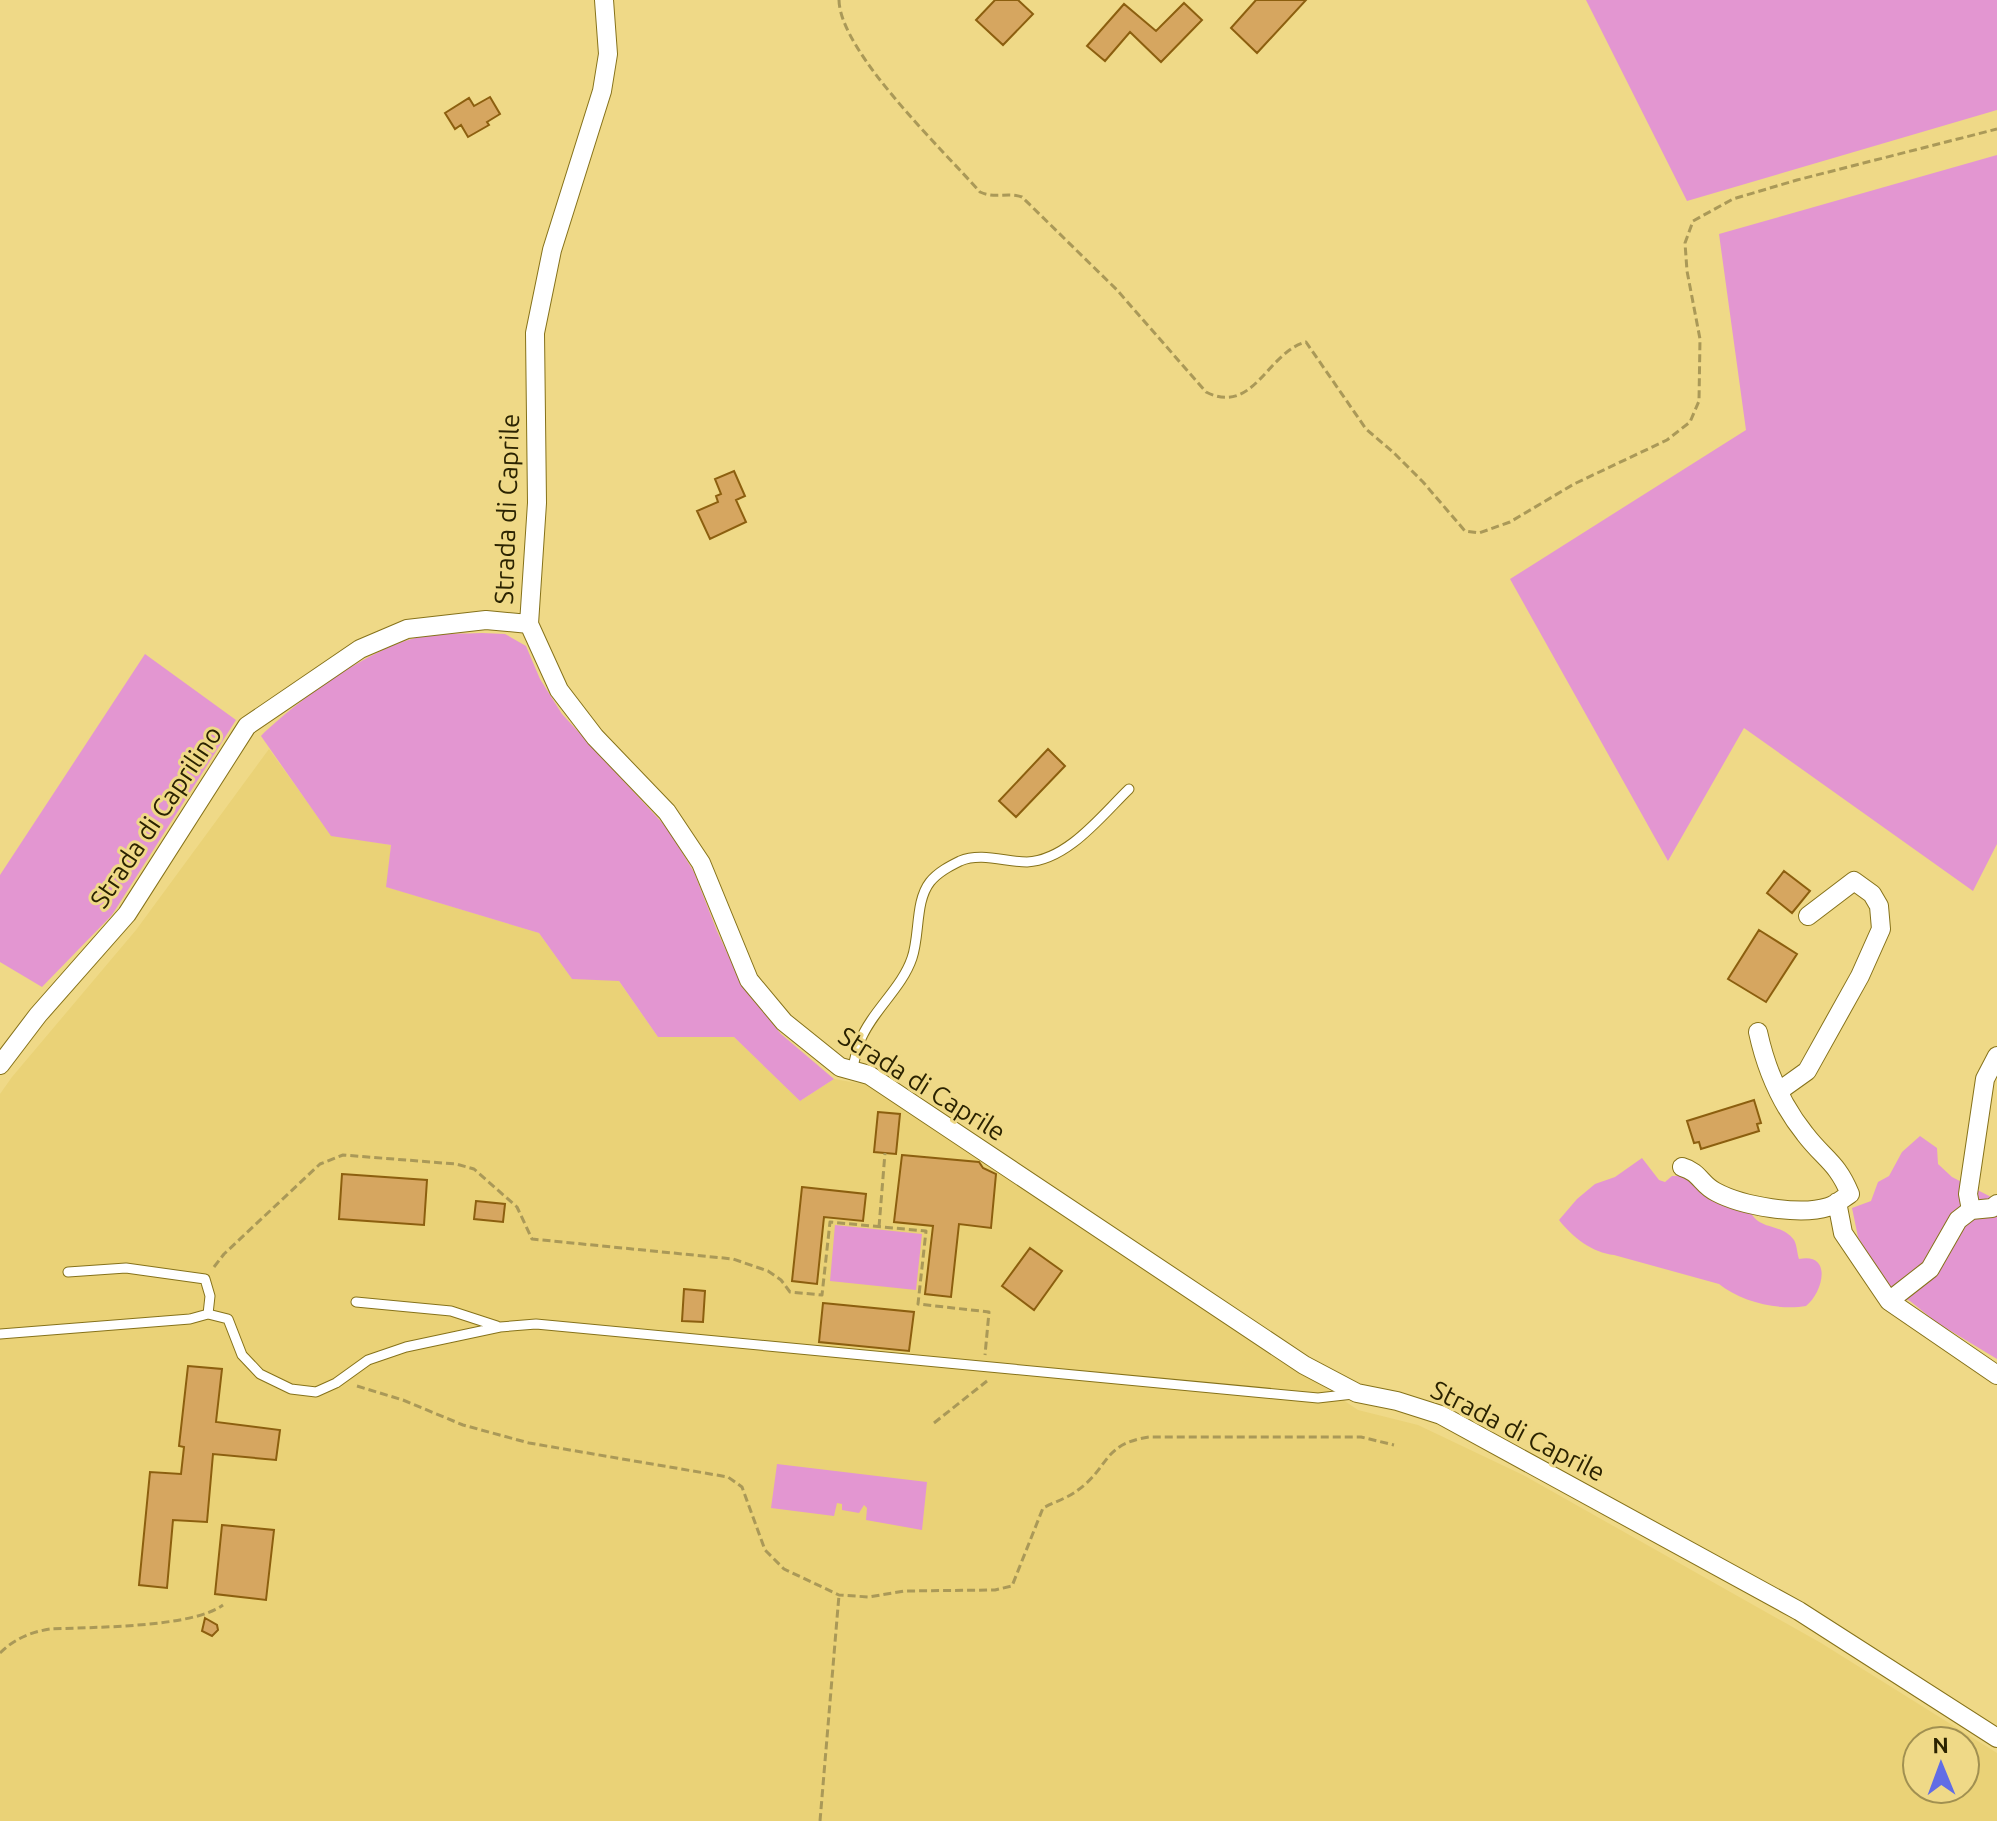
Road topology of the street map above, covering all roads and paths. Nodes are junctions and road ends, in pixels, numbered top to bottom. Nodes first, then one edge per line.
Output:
1 (604, 0) edge
2 (839, 0) edge
3 (1997, 129) edge
4 (529, 624) junction
5 (1129, 789) dead end
6 (1808, 916) dead end
7 (1758, 1032) dead end
8 (1997, 1056) edge
9 (0, 1065) edge
10 (852, 1070) junction
11 (1779, 1091) junction
12 (885, 1153) dead end
13 (1682, 1167) dead end
14 (1837, 1202) junction
15 (1997, 1204) edge
16 (1971, 1210) junction
17 (879, 1227) junction
18 (68, 1272) dead end
19 (205, 1279) junction
20 (1889, 1301) junction
21 (356, 1302) dead end
22 (208, 1314) junction
23 (500, 1327) junction
24 (0, 1334) edge
25 (984, 1366) junction
26 (1002, 1368) junction
27 (1997, 1375) edge
28 (336, 1383) junction
29 (1357, 1393) junction
30 (934, 1423) dead end
31 (1394, 1445) dead end
32 (839, 1595) junction
33 (223, 1605) dead end
34 (0, 1653) edge
35 (1997, 1738) edge
36 (820, 1821) edge

1 - 4 street, Strada di Caprile
2 - 3 path
4 - 9 street, Strada di Caprilino
4 - 10 street, Strada di Caprile
5 - 10 lane
6 - 11 street
7 - 11 street
8 - 16 street
10 - 29 street, Strada di Caprile
11 - 14 street
12 - 17 path
13 - 14 street
14 - 20 street
15 - 16 street
16 - 20 street
17 - 19 path
17 - 25 path
18 - 19 lane
19 - 22 lane
20 - 27 street
21 - 23 lane
22 - 24 lane
22 - 28 lane
23 - 25 lane
23 - 28 lane
25 - 26 lane
26 - 29 lane
26 - 30 path
28 - 32 path
29 - 35 street, Strada di Caprile
31 - 32 path
32 - 36 path
33 - 34 path

